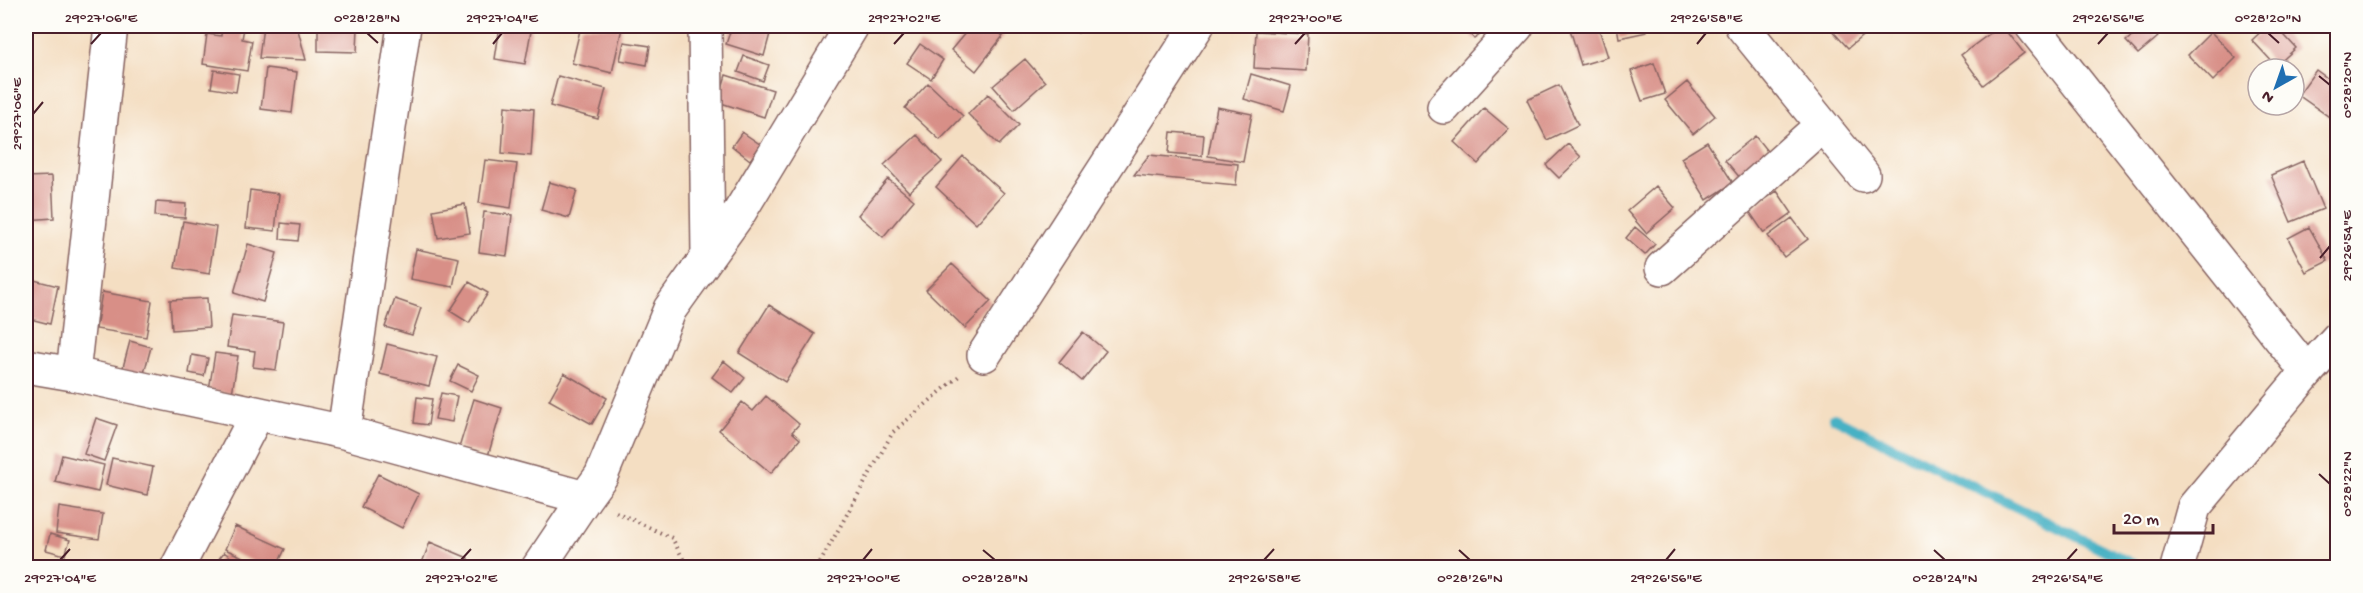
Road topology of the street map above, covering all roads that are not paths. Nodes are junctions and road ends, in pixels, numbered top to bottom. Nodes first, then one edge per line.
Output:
1 (111, 26) edge
2 (404, 26) edge
3 (705, 26) edge
4 (852, 26) edge
5 (1197, 26) edge
6 (1517, 26) edge
7 (1742, 26) edge
8 (2032, 26) edge
9 (1444, 107) dead end
10 (1822, 125) junction
11 (1863, 175) dead end
12 (708, 254) junction
13 (1662, 268) dead end
14 (2337, 338) edge
15 (984, 355) road end
16 (26, 366) edge
17 (2307, 372) junction
18 (74, 374) junction
19 (257, 414) junction
20 (344, 432) junction
21 (585, 498) junction
22 (177, 567) edge
23 (538, 567) edge
24 (2177, 567) edge

1 - 18 street
2 - 20 street
3 - 12 street
4 - 12 street
5 - 15 street
6 - 9 street
7 - 10 street
8 - 17 street
10 - 11 street
10 - 13 street
12 - 21 street
14 - 17 street
16 - 18 street
17 - 24 street
18 - 19 street
19 - 20 street
19 - 22 street
20 - 21 street
21 - 23 street

